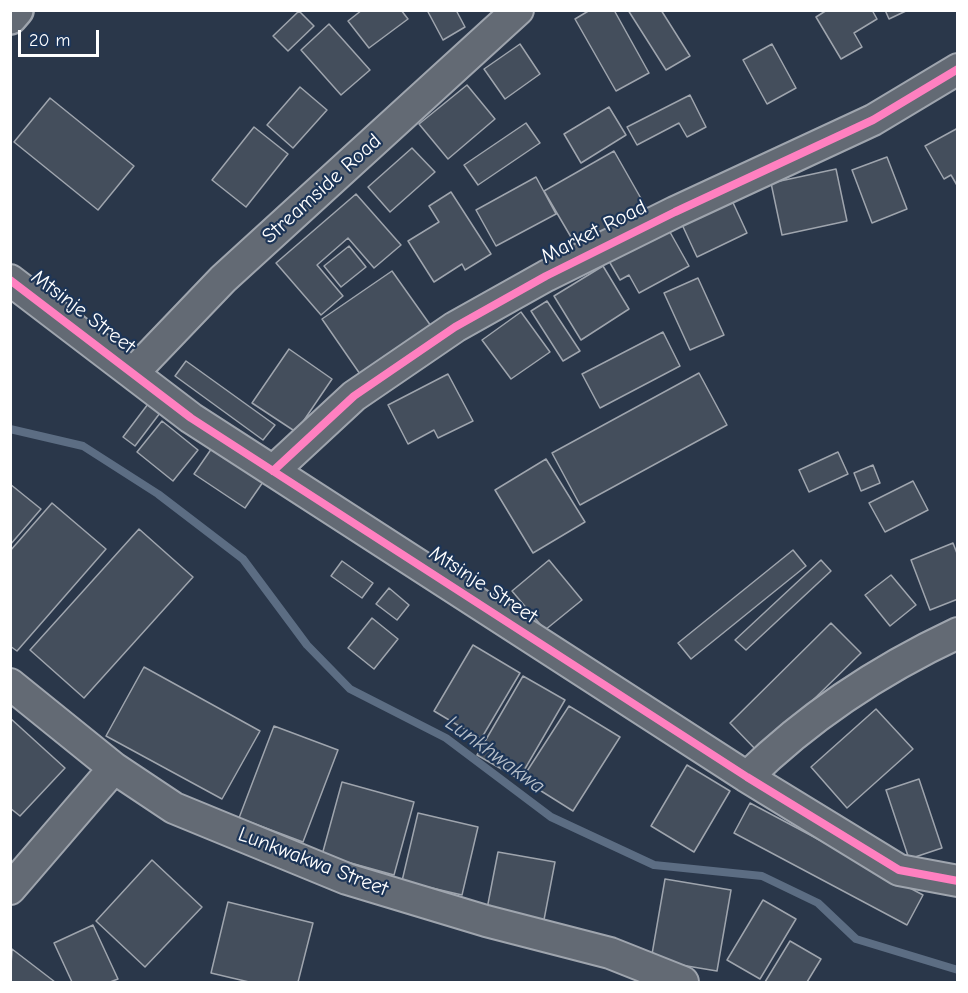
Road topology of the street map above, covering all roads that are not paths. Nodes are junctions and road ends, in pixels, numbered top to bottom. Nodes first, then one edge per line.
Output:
1 (16, 10) edge
2 (518, 10) edge
3 (10, 17) edge
4 (957, 69) edge
5 (10, 280) edge
6 (133, 373) junction
7 (273, 471) junction
8 (957, 633) edge
9 (10, 684) edge
10 (114, 768) junction
11 (747, 777) junction
12 (957, 881) edge
13 (10, 889) edge
14 (683, 982) edge

1 - 3 street
2 - 6 street, Streamside Road
4 - 7 street, Market Road
5 - 6 street, Mtsinje Street
6 - 7 street, Mtsinje Street
7 - 11 street, Mtsinje Street
8 - 11 street
9 - 10 street, Lunkwakwa Street
10 - 13 street
10 - 14 street, Lunkwakwa Street
11 - 12 street, Mtsinje Street

